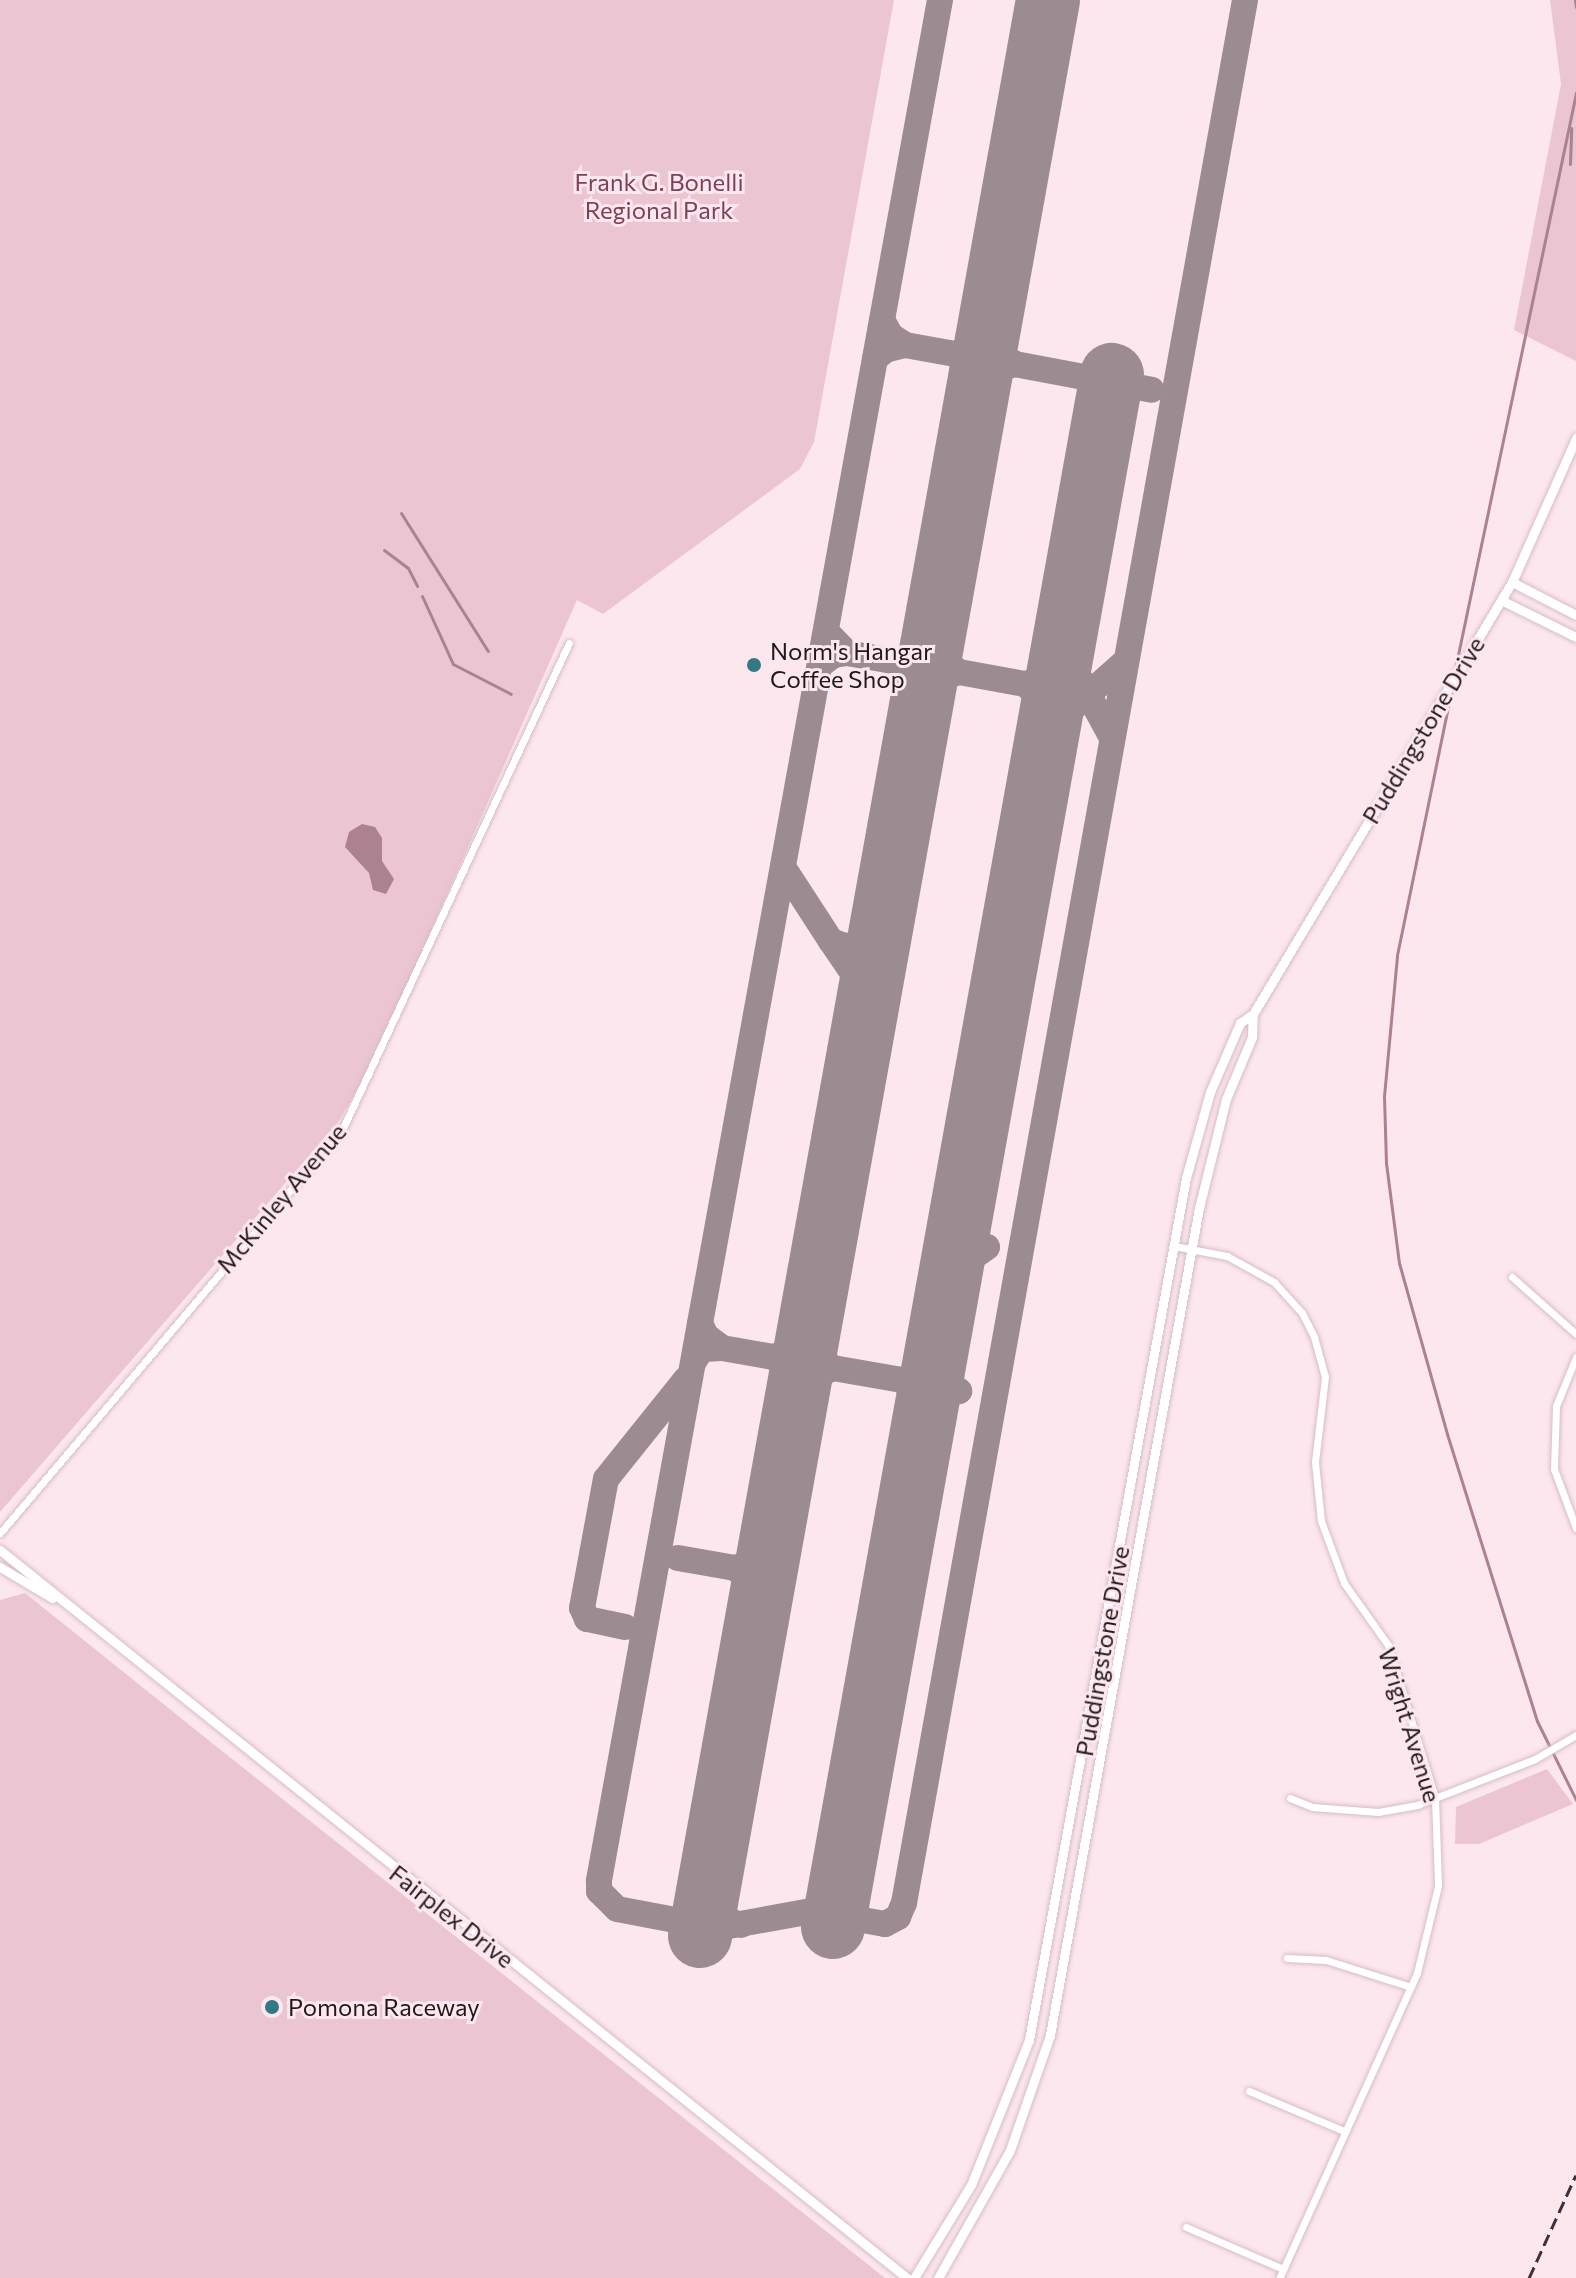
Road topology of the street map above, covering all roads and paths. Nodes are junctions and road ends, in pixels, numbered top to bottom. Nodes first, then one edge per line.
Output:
1 (1576, 438) edge
2 (1512, 582) junction
3 (1501, 600) junction
4 (1576, 615) edge
5 (1576, 637) edge
6 (569, 643) dead end
7 (1253, 1014) junction
8 (1174, 1246) junction
9 (1192, 1249) junction
10 (1512, 1277) dead end
11 (1576, 1334) edge
12 (1576, 1357) edge
13 (1576, 1528) edge
14 (0, 1533) edge
15 (0, 1550) edge
16 (0, 1567) edge
17 (72, 1609) junction
18 (1576, 1735) edge
19 (1290, 1798) dead end
20 (1435, 1798) junction
21 (1287, 1958) dead end
22 (1411, 1987) junction
23 (1249, 2091) dead end
24 (1344, 2131) junction
25 (1186, 2227) dead end
26 (1283, 2269) junction
27 (907, 2278) edge
28 (914, 2278) edge
29 (938, 2278) edge
30 (1279, 2278) edge

1 - 2 street, Puddingstone Drive
2 - 3 street, Puddingstone Drive
2 - 4 street
3 - 5 street
3 - 7 street, Puddingstone Drive
6 - 14 street, McKinley Avenue
7 - 8 street, Puddingstone Drive
7 - 9 street, Puddingstone Drive
8 - 9 street, Wright Avenue
8 - 28 street, Puddingstone Drive
9 - 20 street, Wright Avenue
9 - 29 street, Puddingstone Drive
10 - 11 street
12 - 13 street
15 - 17 street, Fairplex Drive
16 - 17 street
17 - 27 street, Fairplex Drive
18 - 20 street
19 - 20 street
20 - 22 street, Wright Avenue
21 - 22 street
22 - 24 street, Wright Avenue
23 - 24 street
24 - 26 street, Wright Avenue
25 - 26 street
26 - 30 street, Wright Avenue

